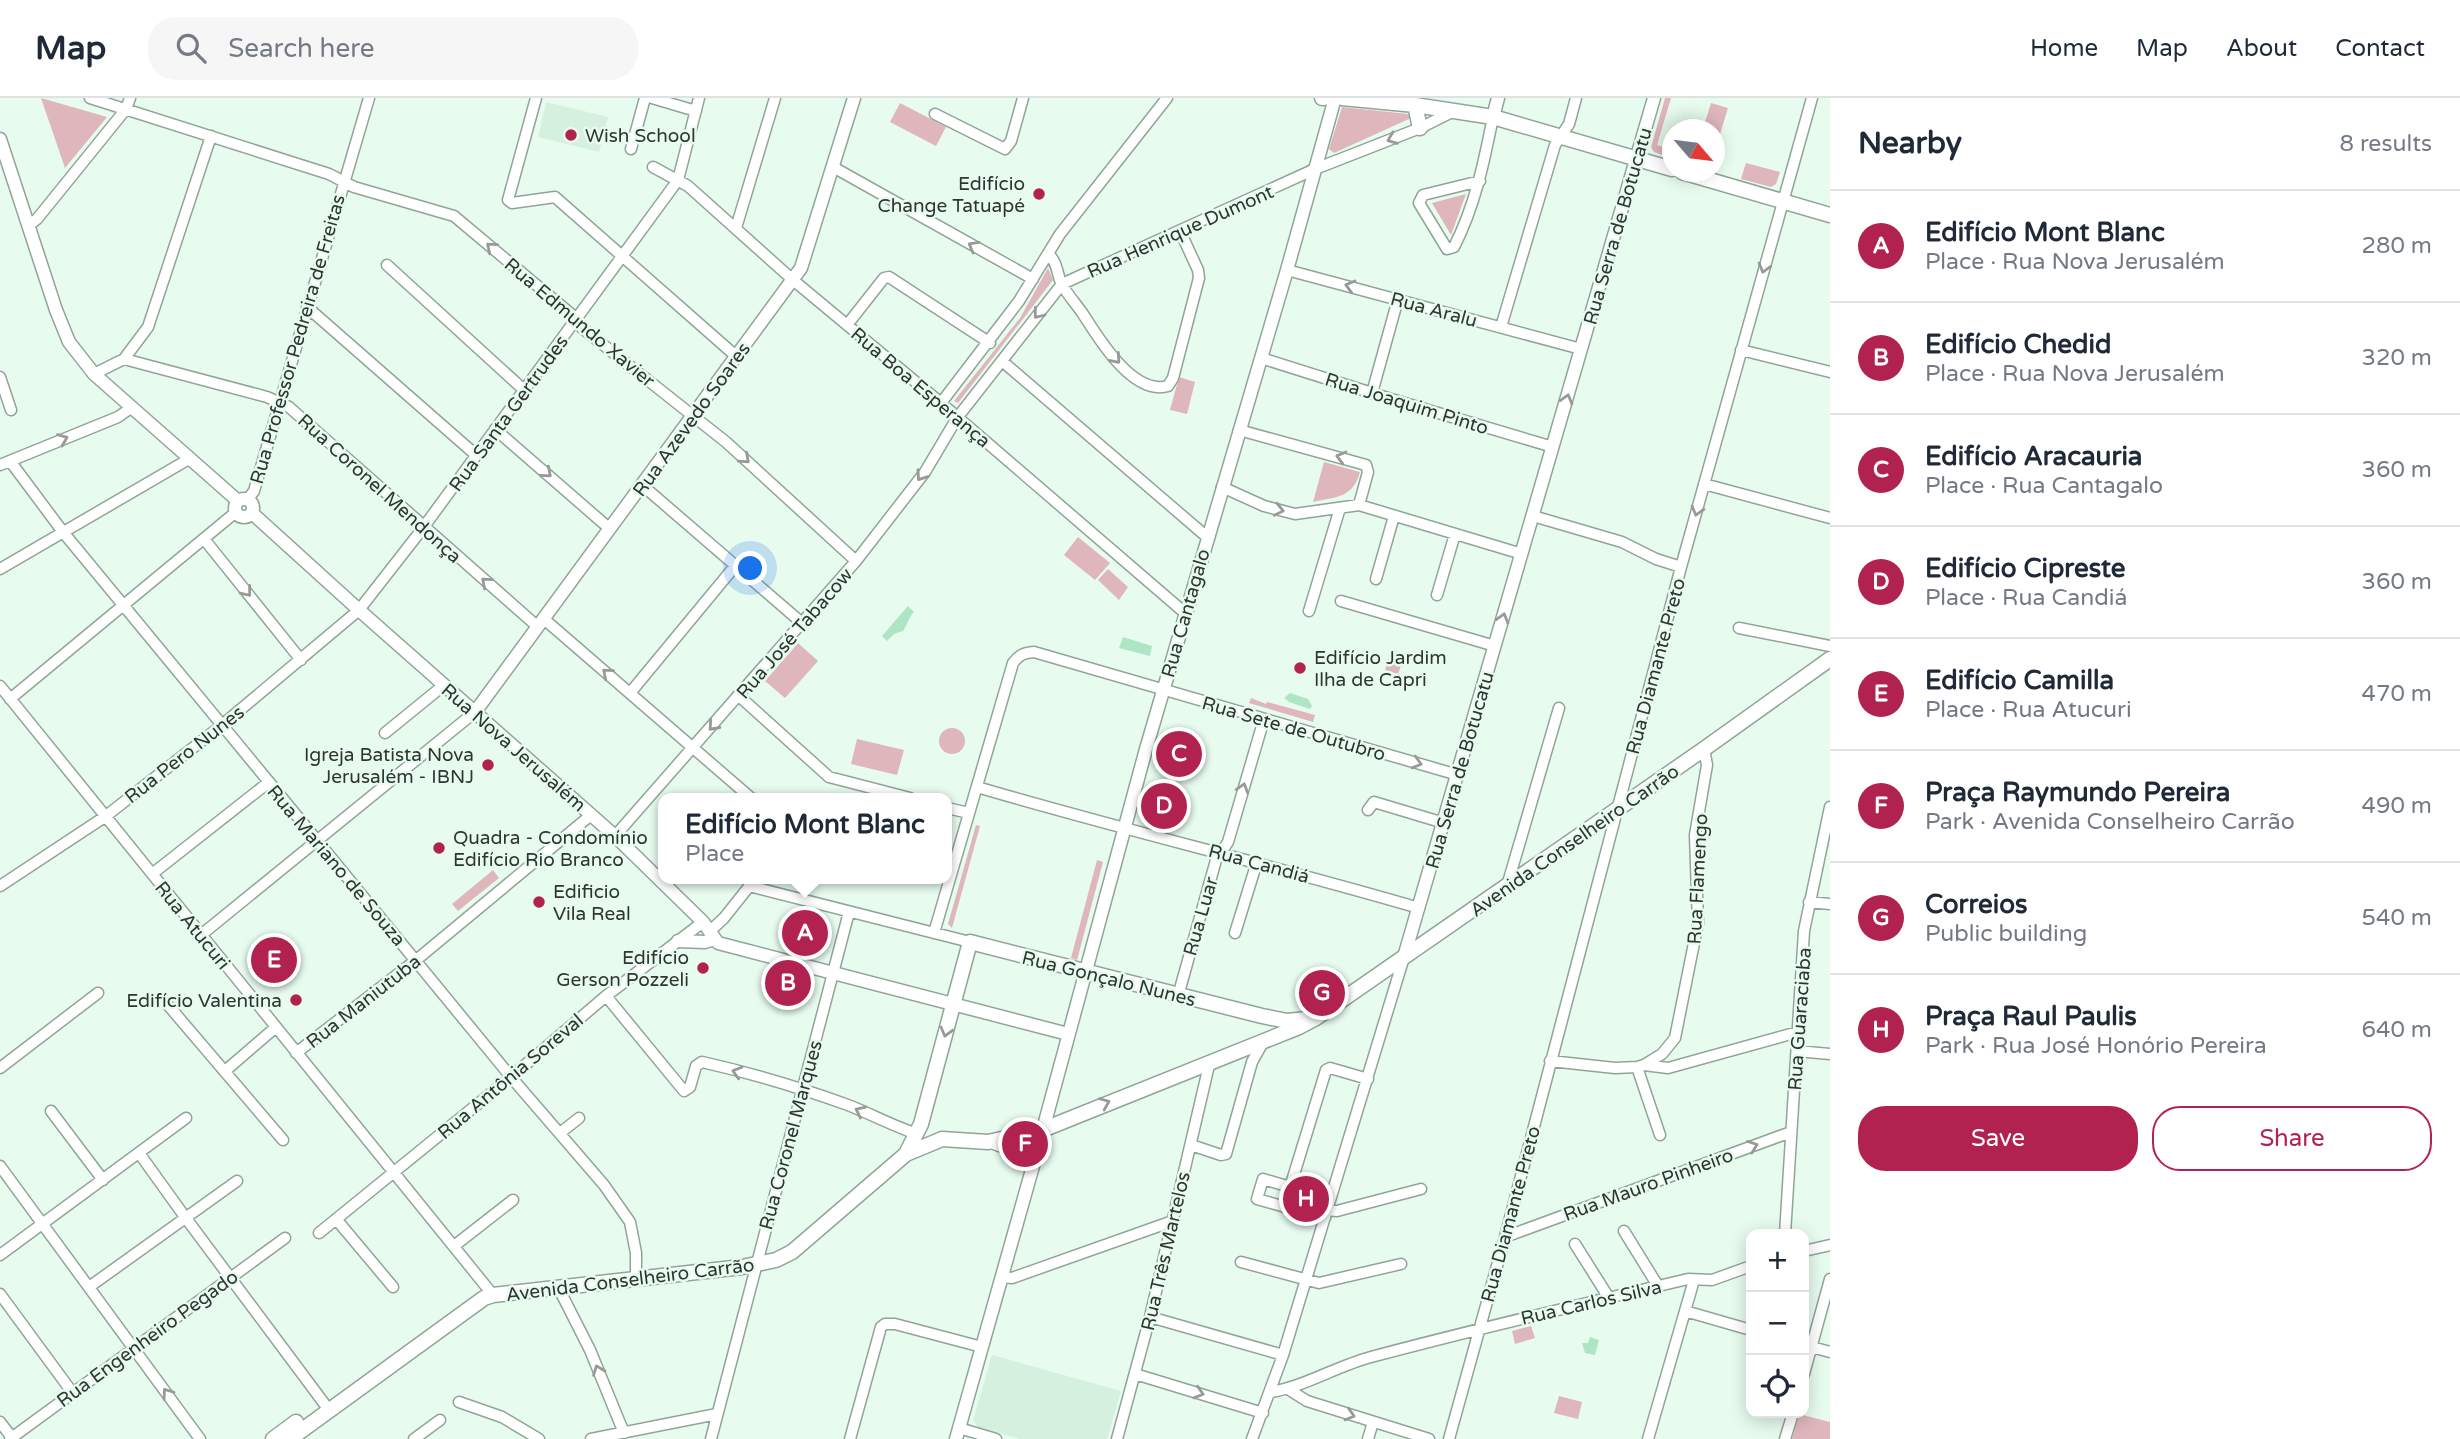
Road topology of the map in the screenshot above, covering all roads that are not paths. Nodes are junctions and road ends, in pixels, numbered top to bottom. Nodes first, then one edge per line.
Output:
1 (90, 98) edge
2 (369, 98) edge
3 (536, 98) edge
4 (645, 98) edge
5 (652, 98) edge
6 (699, 98) edge
7 (775, 98) edge
8 (854, 98) edge
9 (1023, 98) edge
10 (1167, 98) edge
11 (1335, 98) edge
12 (1342, 98) edge
13 (1498, 98) edge
14 (1576, 98) edge
15 (1654, 98) edge
16 (1812, 98) edge
17 (128, 104) edge
18 (1415, 105) junction
19 (1446, 106) edge
20 (696, 111) junction
21 (935, 114) dead end
22 (1493, 117) junction
23 (1420, 128) junction
24 (1561, 135) junction
25 (211, 136) junction
26 (0, 139) edge
27 (631, 149) dead end
28 (1637, 158) junction
29 (1662, 166) edge
30 (653, 167) dead end
31 (833, 167) junction
32 (1315, 169) junction
33 (678, 180) junction
34 (343, 181) junction
35 (1480, 181) junction
36 (1716, 182) edge
37 (1783, 202) junction
38 (1830, 215) edge
39 (29, 225) junction
40 (736, 228) junction
41 (1180, 232) junction
42 (1048, 254) junction
43 (623, 257) junction
44 (387, 265) dead end
45 (1287, 270) junction
46 (1033, 279) junction
47 (793, 280) junction
48 (1062, 284) junction
49 (1398, 299) junction
50 (307, 307) junction
51 (577, 319) junction
52 (848, 325) junction
53 (1502, 327) junction
54 (990, 342) junction
55 (1581, 349) junction
56 (1741, 350) junction
57 (737, 357) junction
58 (1261, 358) junction
59 (124, 359) junction
60 (1002, 361) junction
61 (1830, 372) edge
62 (94, 374) junction
63 (0, 377) edge
64 (524, 390) junction
65 (1372, 393) junction
66 (280, 402) junction
67 (942, 403) junction
68 (131, 408) junction
69 (11, 410) dead end
70 (694, 415) junction
71 (957, 418) junction
72 (495, 429) junction
73 (1238, 430) junction
74 (1553, 447) junction
75 (476, 455) junction
76 (189, 459) junction
77 (5, 463) edge
78 (1704, 484) junction
79 (642, 485) junction
80 (1222, 487) junction
81 (240, 504) junction
82 (1359, 505) junction
83 (1340, 508) junction
84 (1394, 516) junction
85 (1533, 516) junction
86 (1830, 518) edge
87 (424, 528) junction
88 (610, 529) junction
89 (63, 532) junction
90 (1455, 534) junction
91 (1207, 537) junction
92 (204, 539) junction
93 (1521, 554) junction
94 (856, 561) junction
95 (735, 566) junction
96 (1681, 567) junction
97 (0, 569) edge
98 (1376, 579) dead end
99 (1437, 595) dead end
100 (1341, 601) dead end
101 (124, 605) junction
102 (359, 610) junction
103 (1309, 611) dead end
104 (1185, 613) junction
105 (541, 623) junction
106 (802, 623) junction
107 (1740, 628) dead end
108 (1495, 646) junction
109 (1830, 646) edge
110 (1830, 659) edge
111 (301, 660) junction
112 (444, 685) junction
113 (1163, 690) junction
114 (3, 692) edge
115 (630, 693) junction
116 (739, 696) junction
117 (1559, 708) dead end
118 (475, 712) junction
119 (1264, 719) junction
120 (222, 725) junction
121 (385, 733) dead end
122 (694, 747) junction
123 (1704, 749) junction
124 (1458, 775) junction
125 (268, 782) junction
126 (976, 787) junction
127 (745, 793) edge
128 (891, 793) edge
129 (1830, 807) edge
130 (952, 809) edge
131 (1368, 810) dead end
132 (1616, 810) junction
133 (969, 813) junction
134 (591, 815) junction
135 (106, 816) junction
136 (1444, 823) junction
137 (1125, 828) junction
138 (615, 836) junction
139 (318, 841) junction
140 (1221, 852) junction
141 (1257, 862) junction
142 (952, 871) edge
143 (152, 874) junction
144 (658, 879) edge
145 (662, 884) edge
146 (750, 884) edge
147 (758, 884) edge
148 (948, 884) edge
149 (0, 886) edge
150 (1507, 886) junction
151 (1809, 902) junction
152 (1830, 904) edge
153 (1419, 908) junction
154 (849, 912) junction
155 (709, 931) junction
156 (934, 933) junction
157 (1235, 933) dead end
158 (201, 935) junction
159 (678, 941) junction
160 (965, 944) junction
161 (1404, 957) junction
162 (415, 961) junction
163 (1085, 971) junction
164 (833, 973) junction
165 (98, 993) dead end
166 (606, 996) junction
167 (1178, 996) junction
168 (953, 1003) junction
169 (168, 1005) dead end
170 (1262, 1016) junction
171 (1316, 1018) junction
172 (276, 1027) junction
173 (1798, 1031) junction
174 (1068, 1034) junction
175 (1263, 1042) junction
176 (1797, 1051) junction
177 (296, 1053) junction
178 (1830, 1054) edge
179 (1210, 1061) junction
180 (1550, 1061) junction
181 (1640, 1066) junction
182 (0, 1068) edge
183 (225, 1072) junction
184 (511, 1077) junction
185 (1368, 1079) junction
186 (803, 1090) junction
187 (51, 1111) dead end
188 (186, 1118) dead end
189 (579, 1118) dead end
190 (919, 1129) junction
191 (1042, 1130) junction
192 (1791, 1132) junction
193 (560, 1133) junction
194 (1660, 1135) dead end
195 (942, 1139) junction
196 (283, 1140) dead end
197 (988, 1142) junction
198 (1191, 1145) junction
199 (139, 1153) junction
200 (906, 1154) junction
201 (1035, 1159) junction
202 (0, 1166) edge
203 (393, 1172) junction
204 (103, 1180) junction
205 (237, 1181) dead end
206 (1290, 1187) junction
207 (1421, 1189) dead end
208 (513, 1200) dead end
209 (1284, 1206) junction
210 (1326, 1214) junction
211 (185, 1217) junction
212 (336, 1219) junction
213 (1173, 1221) junction
214 (42, 1224) junction
215 (1785, 1229) edge
216 (1624, 1231) dead end
217 (319, 1233) dead end
218 (1505, 1237) junction
219 (285, 1238) dead end
220 (1575, 1244) dead end
221 (1830, 1245) edge
222 (454, 1246) junction
223 (1809, 1250) edge
224 (0, 1255) edge
225 (1241, 1262) dead end
226 (1401, 1264) dead end
227 (757, 1265) junction
228 (1746, 1268) edge
229 (231, 1278) junction
230 (1001, 1278) junction
231 (636, 1279) junction
232 (1830, 1279) edge
233 (1694, 1280) junction
234 (1306, 1281) junction
235 (1658, 1286) junction
236 (89, 1287) junction
237 (393, 1287) dead end
238 (558, 1287) junction
239 (0, 1294) edge
240 (488, 1296) junction
241 (1609, 1298) junction
242 (1685, 1311) junction
243 (1150, 1317) junction
244 (1479, 1328) junction
245 (1746, 1329) edge
246 (1809, 1340) edge
247 (134, 1347) junction
248 (982, 1347) junction
249 (1809, 1347) edge
250 (1830, 1352) edge
251 (1283, 1354) junction
252 (1135, 1374) junction
253 (1288, 1389) junction
254 (72, 1392) junction
255 (1271, 1392) junction
256 (459, 1402) dead end
257 (327, 1407) junction
258 (717, 1413) junction
259 (1263, 1413) junction
260 (1791, 1418) edge
261 (440, 1420) dead end
262 (0, 1422) edge
263 (1373, 1422) junction
264 (624, 1433) junction
265 (957, 1434) edge
266 (11, 1439) edge
267 (200, 1439) edge
268 (273, 1439) edge
269 (290, 1439) edge
270 (414, 1439) edge
271 (539, 1439) edge
272 (592, 1439) edge
273 (711, 1439) edge
274 (849, 1439) edge
275 (996, 1439) edge
276 (1117, 1439) edge
277 (1252, 1439) edge
278 (1368, 1439) edge
279 (1429, 1439) edge
280 (1449, 1439) edge
281 (1648, 1439) edge
282 (1785, 1439) edge

1 - 17 street, Rua Edmundo Xavier
2 - 34 street, Rua Professor Pedreira de Freitas
3 - 43 street
4 - 27 street
5 - 20 street
6 - 20 street, Rua Santa Gertrudes
7 - 40 street
8 - 31 street, Rua Azevedo Soares
9 - 21 street
10 - 42 street
11 - 32 street, Rua Cantagalo
12 - 18 main road
13 - 22 street
14 - 24 street
15 - 28 street, Rua Serra de Botucatu
16 - 37 street, Rua Diamante Preto
17 - 25 street, Rua Edmundo Xavier
17 - 39 street
18 - 19 main road
18 - 23 main road
19 - 22 main road
19 - 23 street, Rua Henrique Dumont
20 - 33 street, Rua Santa Gertrudes
22 - 24 main road
22 - 35 street
23 -> 32 street, Rua Henrique Dumont
24 - 28 main road
24 - 53 street
25 - 34 street, Rua Edmundo Xavier
25 - 59 street
26 - 39 street
28 - 29 main road
28 - 55 street, Rua Serra de Botucatu
30 - 33 street, Rua Boa Esperança
46 -> 31 street
31 - 47 street, Rua Azevedo Soares
32 - 41 street, Rua Henrique Dumont
32 - 45 street, Rua Cantagalo
33 - 40 street, Rua Boa Esperança
33 - 43 street, Rua Santa Gertrudes
34 - 50 street, Rua Professor Pedreira de Freitas
51 -> 34 street, Rua Edmundo Xavier
35 - 35 street
36 - 37 main road
37 - 38 main road
37 -> 56 street, Rua Diamante Preto
39 - 62 street
40 - 47 street, Rua Boa Esperança
41 - 48 street, Rua Henrique Dumont
48 -> 41 street
42 - 46 street
42 - 48 street
43 - 51 street, Rua Santa Gertrudes
43 - 57 street
44 - 64 street
49 -> 45 street, Rua Aralu
45 - 58 street, Rua Cantagalo
46 - 54 street
47 - 52 street, Rua Boa Esperança
47 - 57 street, Rua Azevedo Soares
48 -> 60 street, Rua Henrique Dumont
49 - 53 street, Rua Aralu
49 - 65 street
50 - 66 street, Rua Professor Pedreira de Freitas
50 - 75 street
51 - 64 street, Rua Santa Gertrudes
51 - 70 street, Rua Edmundo Xavier
52 - 54 street
52 - 67 street, Rua Boa Esperança
53 - 55 street, Rua Aralu
54 - 67 street
74 -> 55 street, Rua Serra de Botucatu
56 - 61 street
56 - 78 street, Rua Diamante Preto
57 - 70 street, Rua Azevedo Soares
58 - 65 street, Rua Joaquim Pinto
58 - 73 street, Rua Cantagalo
59 - 62 street
59 - 66 street, Rua Coronel Mendonça
60 - 71 street, Rua Henrique Dumont
60 - 91 street
62 - 68 street
63 - 69 street
64 - 72 street, Rua Santa Gertrudes
65 - 74 street, Rua Joaquim Pinto
66 - 81 street, Rua Professor Pedreira de Freitas
66 - 87 street, Rua Coronel Mendonça
67 - 71 street, Rua Boa Esperança
68 - 76 street
77 -> 68 street
70 - 79 street, Rua Azevedo Soares
70 -> 94 street, Rua Edmundo Xavier
71 -> 94 street, Rua José Tabacow
71 - 104 street, Rua Boa Esperança
72 - 75 street, Rua Santa Gertrudes
72 -> 88 street
73 - 80 street, Rua Cantagalo
82 -> 73 street
74 - 85 street, Rua Serra de Botucatu
75 - 87 street, Rua Santa Gertrudes
76 - 81 street
76 - 89 street
77 - 89 street, Rua Mariano de Souza
78 - 86 street
78 -> 96 street, Rua Diamante Preto
79 - 88 street, Rua Azevedo Soares
79 - 95 street
80 -> 83 street
80 - 91 street, Rua Cantagalo
81 - 92 street, Rua Professor Pedreira de Freitas
81 - 102 street, Rua Nova Jerusalém
82 - 83 street
82 - 84 street
83 - 103 street
84 - 90 street
84 - 98 street
85 - 93 street, Rua Serra de Botucatu
85 - 96 street
87 - 102 street, Rua Santa Gertrudes
105 -> 87 street, Rua Coronel Mendonça
88 - 105 street, Rua Azevedo Soares
89 - 97 street
89 - 101 street, Rua Mariano de Souza
90 - 93 street
90 - 99 street
91 - 104 street, Rua Cantagalo
92 - 101 street, Rua Professor Pedreira de Freitas
92 -> 111 street
108 -> 93 street, Rua Serra de Botucatu
94 - 106 street, Rua José Tabacow
95 - 106 street
95 - 115 street
96 - 132 street, Rua Diamante Preto
100 - 108 street
101 - 114 street, Rua Professor Pedreira de Freitas
101 - 120 street, Rua Mariano de Souza
102 - 111 street, Rua Pero Nunes
102 - 112 street, Rua Nova Jerusalém
104 - 113 street, Rua Cantagalo
115 -> 105 street, Rua Coronel Mendonça
105 - 118 street, Rua Azevedo Soares
106 - 116 street, Rua José Tabacow
107 - 109 street
108 - 124 street, Rua Serra de Botucatu
110 - 123 main road, Avenida Conselheiro Carrão
111 - 120 street, Rua Pero Nunes
112 - 118 street, Rua Nova Jerusalém
112 - 121 street
113 - 119 street, Rua Sete de Outubro
113 - 126 street, Rua Sete de Outubro
113 - 137 street, Rua Cantagalo
114 - 135 street, Rua Atucuri
115 - 122 street, Rua Coronel Mendonça
116 -> 122 street, Rua José Tabacow
116 - 128 street
117 - 150 street
118 - 134 street, Rua Nova Jerusalém
118 - 139 street
119 -> 124 street, Rua Sete de Outubro
140 -> 119 street, Rua Luar
120 - 125 street, Rua Mariano de Souza
120 - 135 street, Rua Pero Nunes
122 - 127 street, Rua Coronel Mendonça
122 - 138 street, Rua José Tabacow
123 - 132 main road, Avenida Conselheiro Carrão
123 - 181 street, Rua Flamengo
124 - 136 street, Rua Serra de Botucatu
125 - 139 street, Rua Mariano de Souza
125 - 143 street
126 - 133 street
126 - 137 street, Rua Candiá
129 - 151 street, Rua Guaraciaba
130 - 133 street
131 - 136 street
132 - 150 main road, Avenida Conselheiro Carrão
132 - 180 street, Rua Diamante Preto
133 - 142 street
134 - 138 street, Rua Nova Jerusalém
134 - 162 street, Rua Maniutuba
135 - 143 street, Rua Atucuri
135 - 149 street, Rua Pero Nunes
136 - 153 street, Rua Serra de Botucatu
137 - 140 street, Rua Candiá
137 - 163 street, Rua Cantagalo
138 - 144 street, Rua Nova Jerusalém
139 - 158 street
139 - 162 street, Rua Mariano de Souza
140 - 141 street, Rua Candiá
140 - 167 street, Rua Luar
141 - 153 street, Rua Candiá
141 - 157 street
143 - 158 street, Rua Atucuri
145 - 155 street, Rua Nova Jerusalém
146 - 155 street
147 - 154 street, Rua Gonçalo Nunes
148 - 156 street
150 - 161 main road, Avenida Conselheiro Carrão
151 - 152 street
151 - 173 street, Rua Guaraciaba
153 - 161 street, Rua Serra de Botucatu
154 - 156 street, Rua Gonçalo Nunes
154 - 164 street, Rua Coronel Marques
155 - 159 street, Rua Antônia Soreval
155 - 159 street
155 - 164 street, Rua Nova Jerusalém
156 - 160 street, Rua Gonçalo Nunes
158 - 172 street, Rua Atucuri
159 - 166 street, Rua Antônia Soreval
160 - 163 main road, Rua Gonçalo Nunes
160 - 168 main road
161 - 171 main road, Avenida Conselheiro Carrão
161 - 185 street, Rua Serra de Botucatu
162 - 177 street, Rua Maniutuba
162 - 184 street, Rua Mariano de Souza
163 - 167 main road, Rua Gonçalo Nunes
163 - 174 street, Rua Cantagalo
164 - 168 street, Rua Nova Jerusalém
164 - 186 street, Rua Coronel Marques
165 - 182 street
166 - 184 street, Rua Antônia Soreval
186 -> 166 street
167 - 170 main road, Rua Gonçalo Nunes
168 - 174 street, Rua Nova Jerusalém
168 -> 190 main road
169 - 183 street
170 - 171 main road
170 - 175 main road
171 - 175 main road, Avenida Conselheiro Carrão
172 - 177 street, Rua Atucuri
172 - 183 street
173 - 176 street, Rua Guaraciaba
173 - 181 street
174 - 191 street, Rua Cantagalo
175 - 179 main road, Avenida Conselheiro Carrão
175 - 198 street
176 - 178 street
176 - 192 street, Rua Guaraciaba
177 - 203 street, Rua Atucuri
191 -> 179 main road, Avenida Conselheiro Carrão
179 - 198 street, Rua Três Martelos
180 - 181 street
180 - 218 street, Rua Diamante Preto
181 - 194 street
183 - 196 street
184 - 193 street, Rua Mariano de Souza
184 - 203 street, Rua Antônia Soreval
185 - 206 street
185 - 210 street, Rua Serra de Botucatu
190 -> 186 street
186 - 227 street, Rua Coronel Marques
187 - 204 street
188 - 199 street
189 - 193 street
190 - 195 main road
190 - 200 main road
191 - 197 main road, Avenida Conselheiro Carrão
191 - 201 street, Rua Cantagalo
192 - 215 street, Rua Guaraciaba
218 -> 192 street, Rua Mauro Pinheiro
193 - 231 street, Rua Mariano de Souza
195 - 197 main road, Avenida Conselheiro Carrão
195 - 200 main road, Avenida Conselheiro Carrão
197 - 201 street, Avenida Conselheiro Carrão
198 - 213 street, Rua Três Martelos
199 - 204 street
199 - 211 street
200 - 227 main road, Avenida Conselheiro Carrão
201 - 230 street, Rua Cantagalo
202 - 214 street
203 - 212 street, Rua Antônia Soreval
203 - 222 street, Rua Atucuri
204 - 214 street
205 - 211 street
206 - 209 street
206 - 209 street
207 - 210 street
208 - 222 street
209 - 210 street
210 - 234 street, Rua Serra de Botucatu
211 - 229 street
211 - 236 street
212 - 217 street, Rua Antônia Soreval
212 - 237 street
213 - 230 street
213 - 243 street, Rua Três Martelos
214 - 224 street
214 - 236 street
216 - 235 street
218 - 244 street, Rua Diamante Preto
219 - 229 street, Rua Engenheiro Pegado
220 - 241 street
221 - 223 street
222 - 240 street, Rua Atucuri
225 - 234 street
226 - 234 street
227 - 231 main road, Avenida Conselheiro Carrão
227 - 258 street, Rua Coronel Marques
228 - 233 street, Rua Carlos Silva
229 - 247 street, Rua Engenheiro Pegado
229 - 257 street
230 - 248 street, Rua Cantagalo
231 - 238 main road, Avenida Conselheiro Carrão
232 - 246 street
233 - 235 street, Rua Carlos Silva
233 - 242 street
234 - 251 street, Rua Serra de Botucatu
235 - 241 street, Rua Carlos Silva
236 - 247 street
238 - 240 main road, Avenida Conselheiro Carrão
264 -> 238 street
239 - 254 street
240 - 257 main road, Avenida Conselheiro Carrão
241 - 244 street, Rua Carlos Silva
242 - 245 street
242 - 281 street
243 - 251 street
243 - 252 street, Rua Três Martelos
244 - 253 street, Rua Carlos Silva
244 - 280 street, Rua Diamante Preto
247 - 254 street, Rua Engenheiro Pegado
267 -> 247 street
248 - 265 street, Rua Cantagalo
248 - 274 street
249 - 250 street
251 - 255 street, Rua Serra de Botucatu
252 -> 259 street
252 - 276 street, Rua Três Martelos
253 - 255 street, Rua Carlos Silva
253 -> 263 street
254 - 266 street, Rua Engenheiro Pegado
255 - 259 street, Rua Serra de Botucatu
256 - 271 street
257 - 268 main road, Avenida Conselheiro Carrão
257 - 269 main road, Avenida Conselheiro Carrão
258 - 264 street
258 - 273 street, Rua Coronel Marques
259 - 277 street, Rua Serra de Botucatu
260 - 282 street
261 - 270 street
262 - 266 street
263 - 278 street
263 - 279 street
264 - 272 street
265 - 275 street

